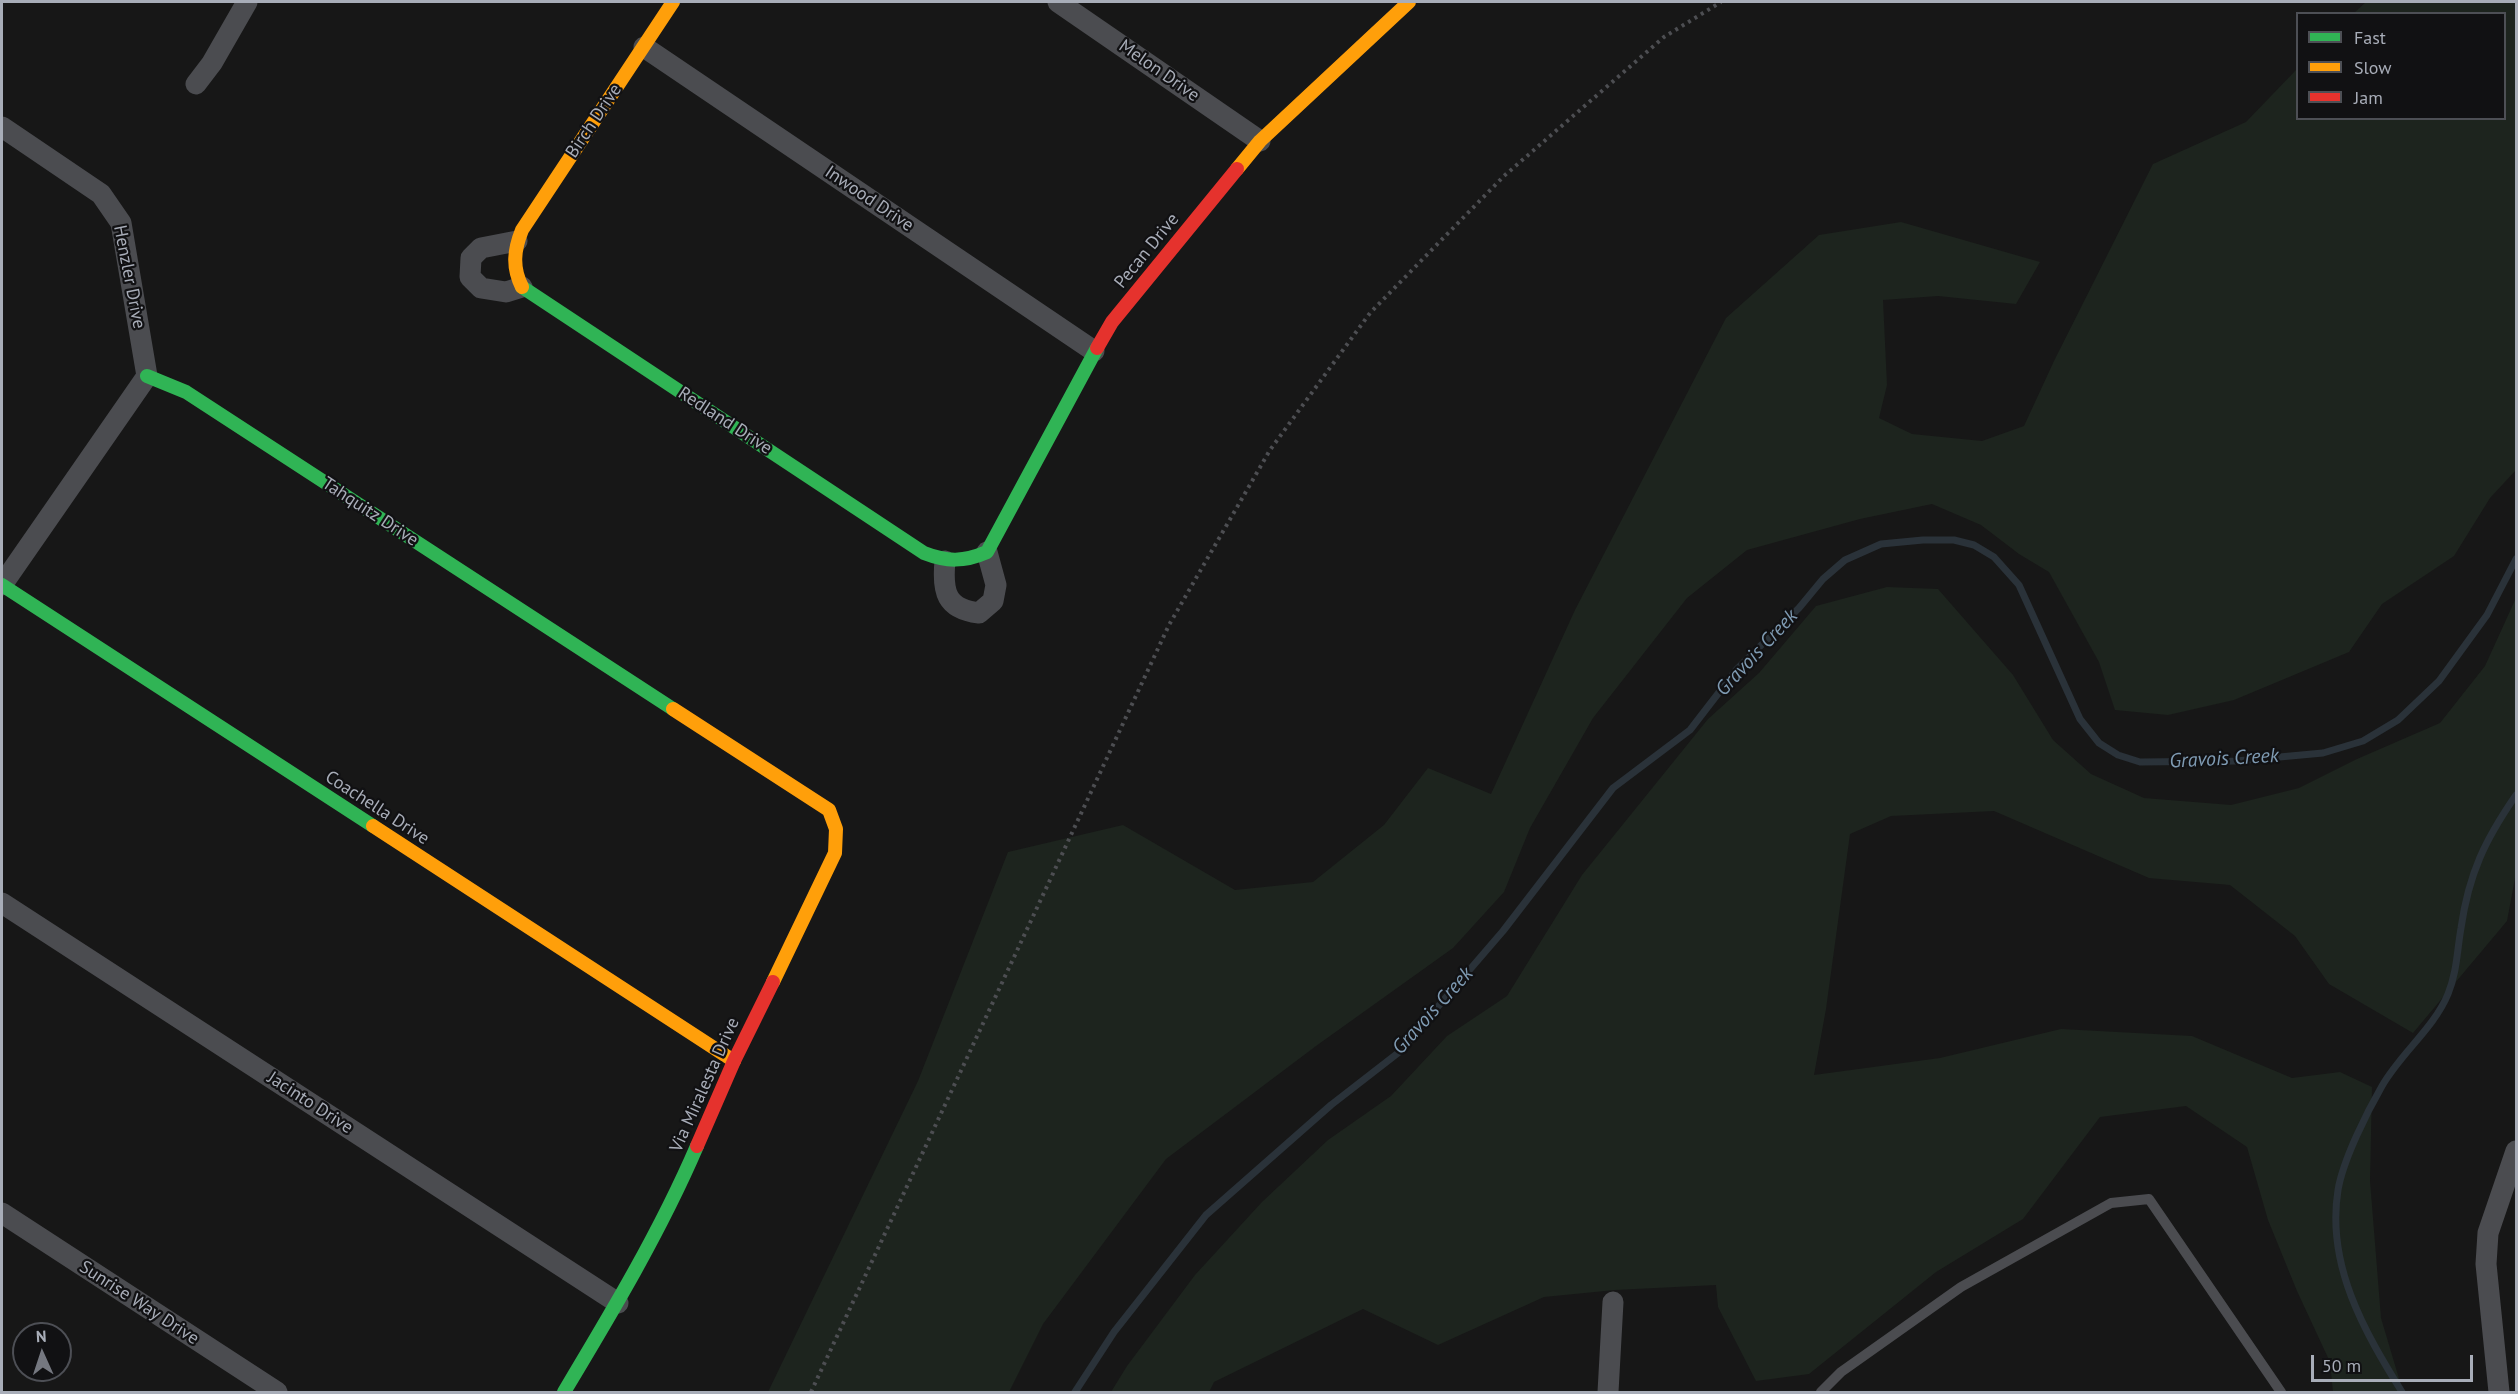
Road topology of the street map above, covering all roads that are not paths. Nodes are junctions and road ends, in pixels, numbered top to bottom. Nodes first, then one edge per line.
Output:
1 (247, 2) edge
2 (673, 2) edge
3 (1058, 2) edge
4 (1409, 2) edge
5 (644, 47) junction
6 (196, 84) dead end
7 (2, 127) edge
8 (1260, 141) junction
9 (517, 241) junction
10 (518, 279) junction
11 (1094, 351) junction
12 (147, 376) junction
13 (987, 552) junction
14 (945, 561) junction
15 (2, 585) edge
16 (804, 792) joint
17 (2, 903) edge
18 (734, 1061) junction
19 (2517, 1150) edge
20 (2, 1213) edge
21 (1613, 1302) dead end
22 (618, 1303) junction
23 (277, 1392) edge
24 (564, 1392) edge
25 (1608, 1392) edge
26 (1821, 1392) edge
27 (2281, 1392) edge
28 (2499, 1392) edge

1 - 6 street
2 - 5 street, Birch Drive
3 - 8 street, Melon Drive
4 - 8 street, Pecan Drive
5 - 9 street, Birch Drive
5 - 11 street, Inwood Drive
7 - 12 street, Henzler Drive
8 - 11 street, Pecan Drive
9 - 10 street, Birch Drive
9 - 10 street
10 - 14 street, Redland Drive
11 - 13 street, Pecan Drive
12 - 15 street
12 - 16 street, Tahquitz Drive
13 - 14 street, Redland Drive
13 - 14 street
15 - 18 street, Coachella Drive
16 - 18 street, Via Miralesta Drive
17 - 22 street, Jacinto Drive
18 - 22 street, Via Miralesta Drive
19 - 28 street
20 - 23 street, Sunrise Way Drive
21 - 25 street
22 - 24 street, Via Miralesta Drive
26 - 27 lane

